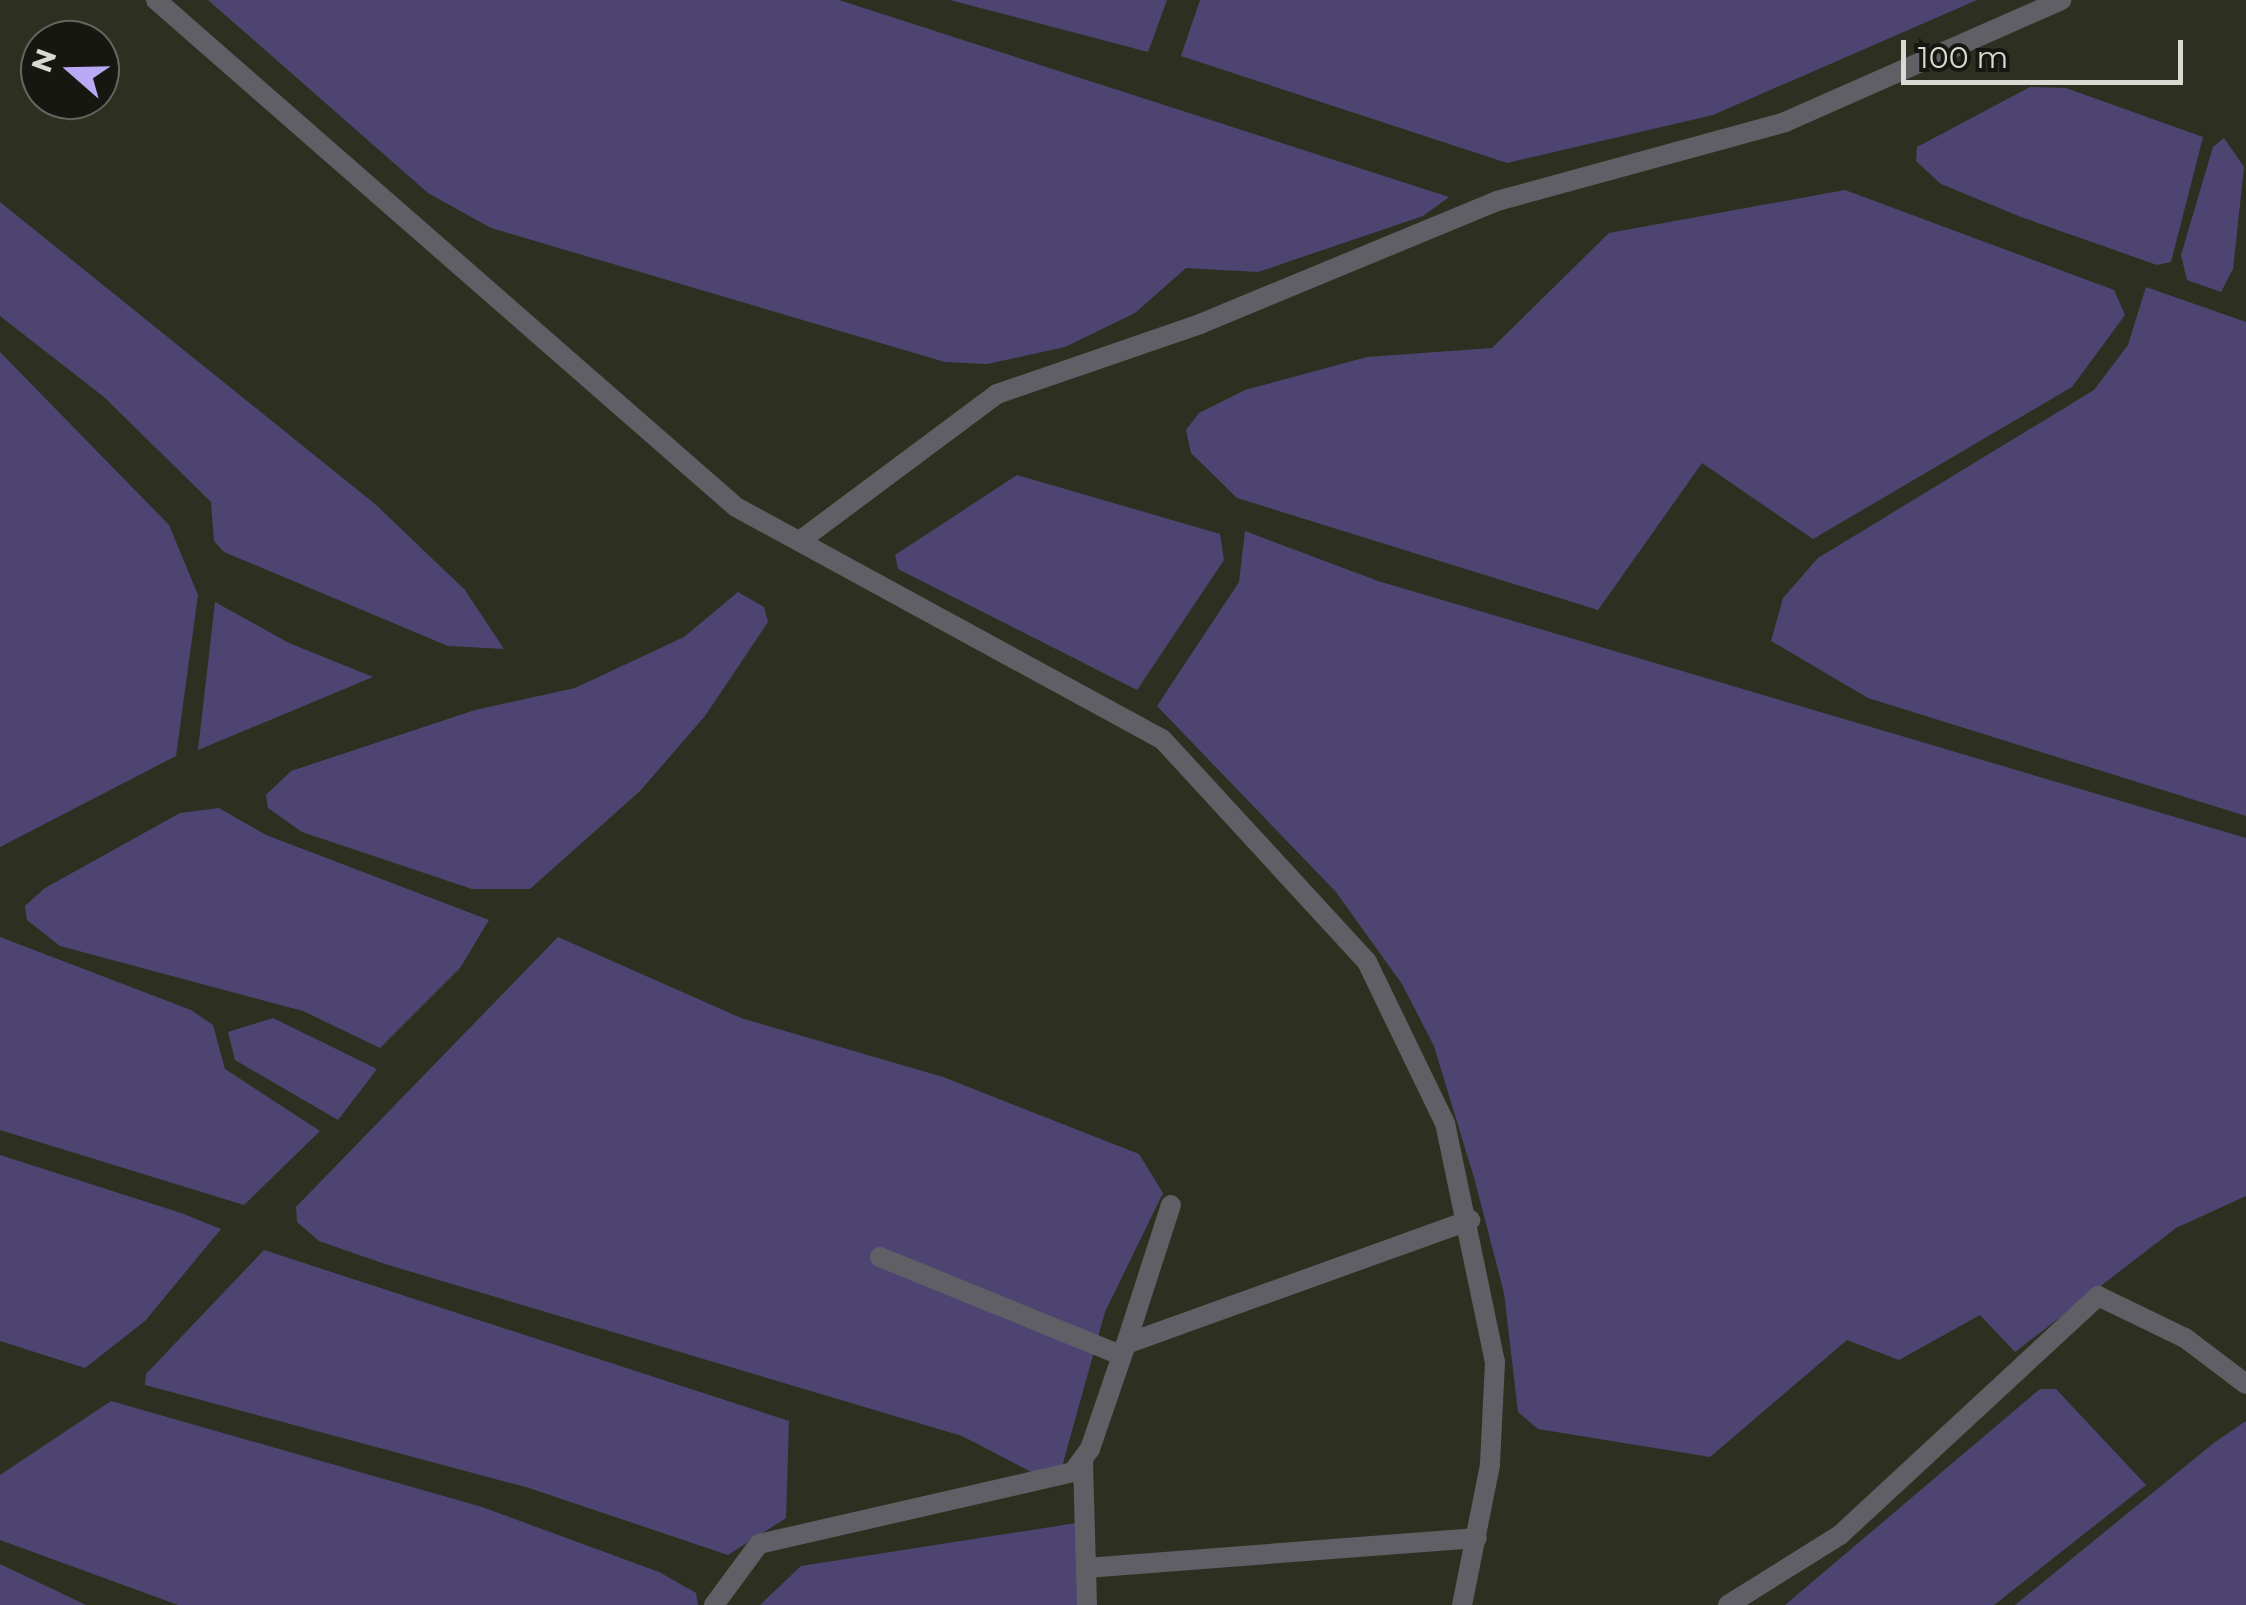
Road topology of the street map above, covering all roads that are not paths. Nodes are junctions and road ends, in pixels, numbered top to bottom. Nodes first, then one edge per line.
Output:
1 (156, 0) edge
2 (2061, 0) edge
3 (801, 540) junction
4 (1171, 1206) dead end
5 (1470, 1220) junction
6 (880, 1257) dead end
7 (1122, 1349) junction
8 (2246, 1384) edge
9 (1084, 1462) junction
10 (1477, 1538) junction
11 (1086, 1568) junction
12 (714, 1605) edge
13 (1087, 1605) edge
14 (1462, 1605) edge
15 (1728, 1605) edge

1 - 3 street
2 - 3 street
3 - 5 street
4 - 7 street
5 - 7 street
5 - 10 street
6 - 7 street
7 - 9 street
8 - 15 street
9 - 11 street
9 - 12 street
10 - 11 street
10 - 14 street
11 - 13 street

